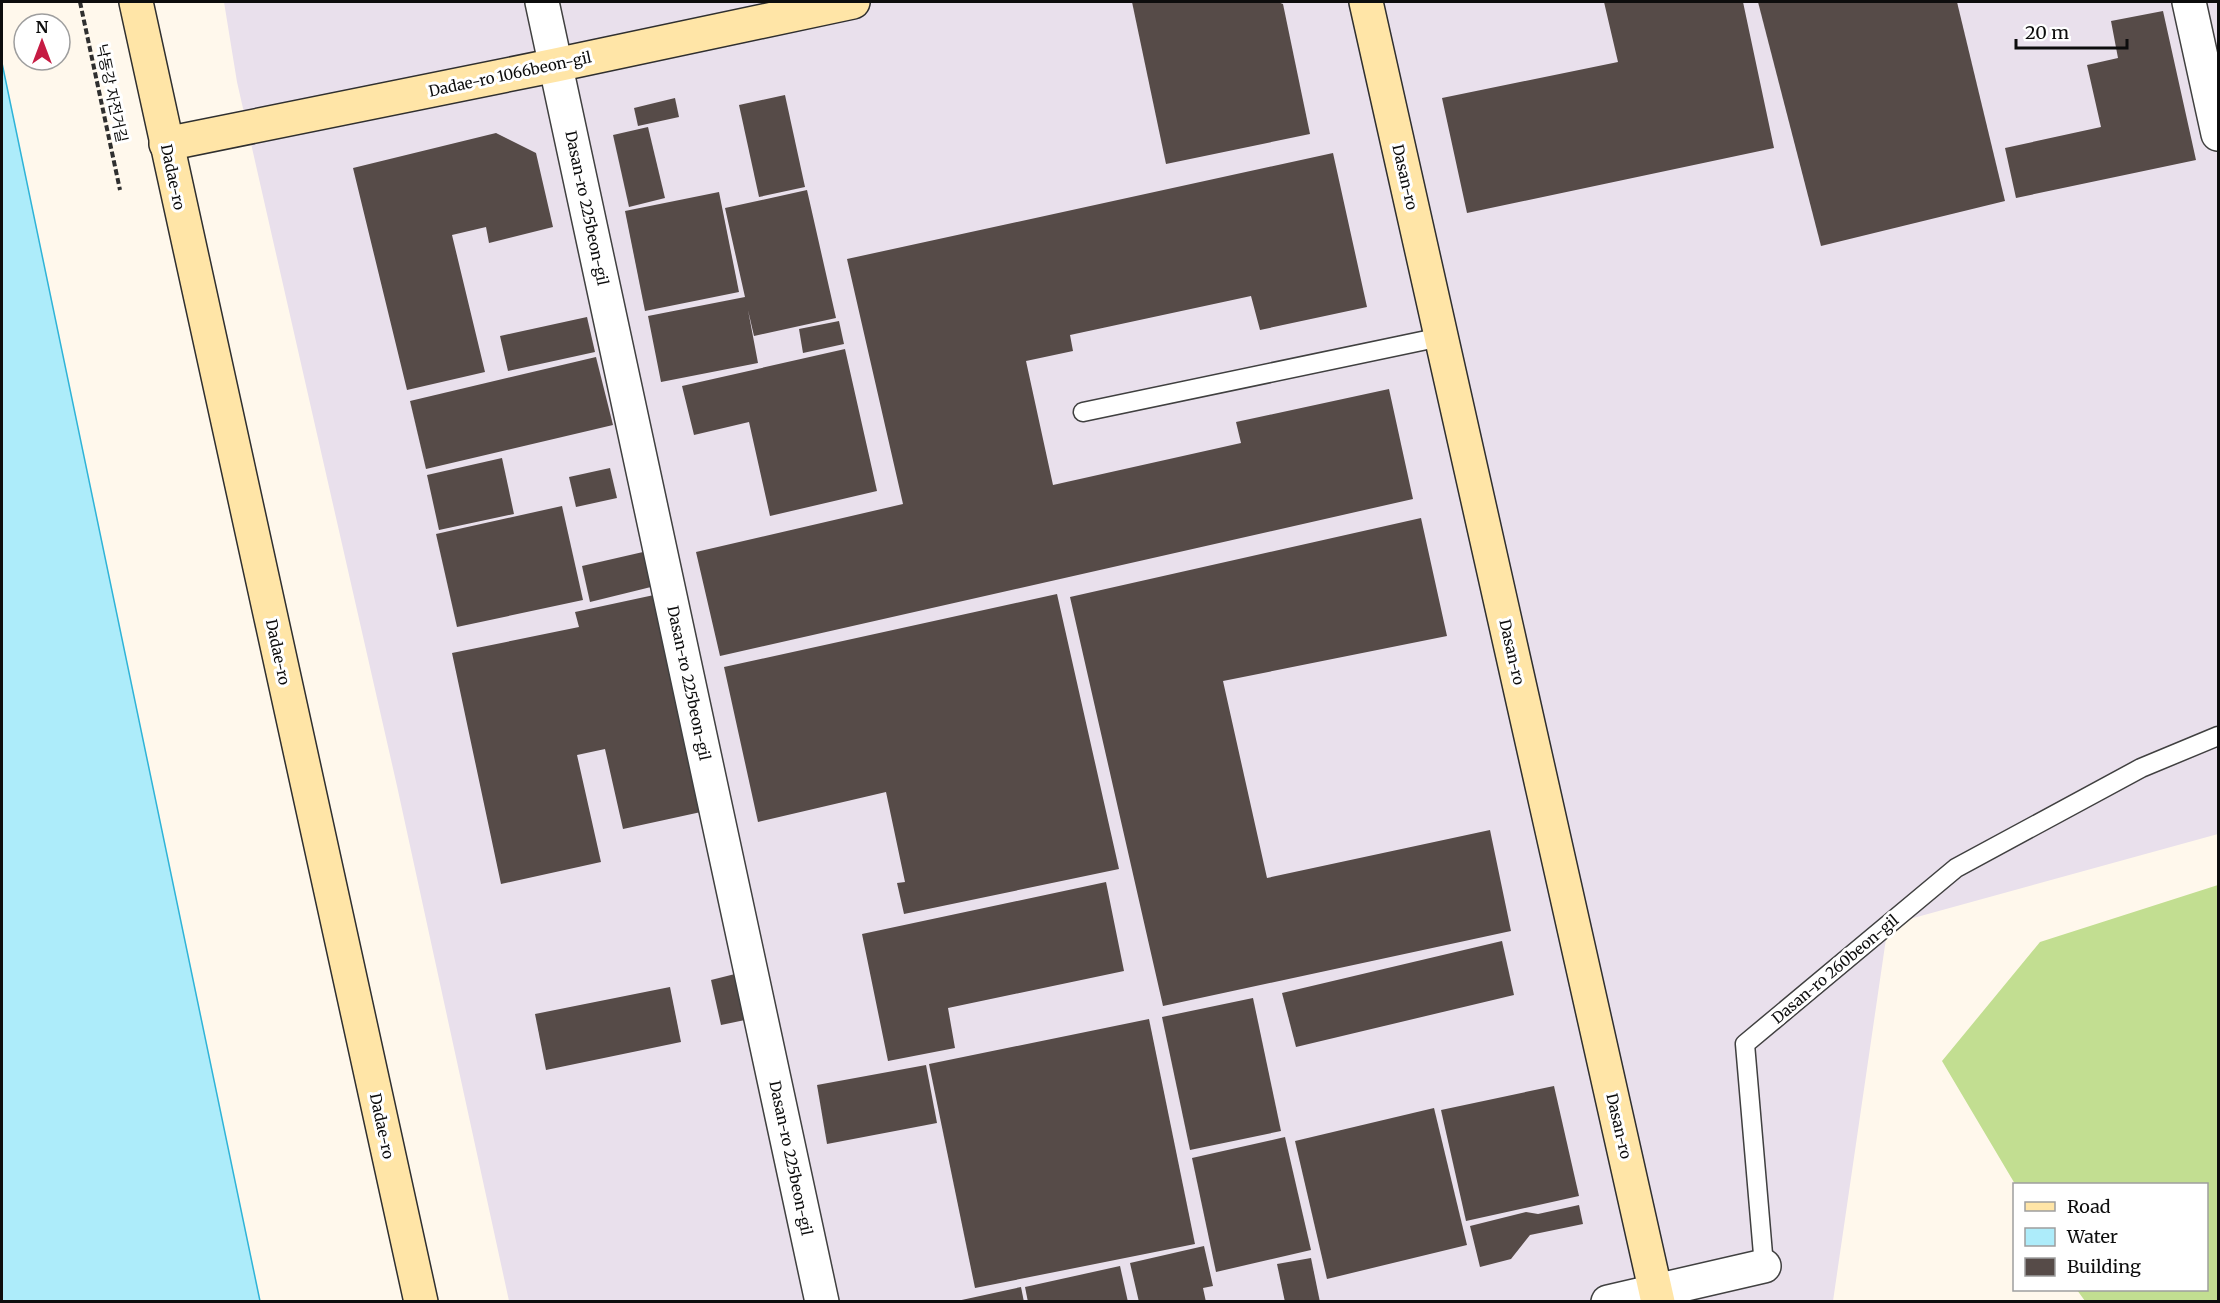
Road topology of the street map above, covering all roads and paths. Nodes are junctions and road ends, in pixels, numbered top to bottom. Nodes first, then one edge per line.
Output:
1 (80, 2) edge
2 (136, 2) edge
3 (542, 2) edge
4 (852, 2) edge
5 (1366, 2) edge
6 (2189, 2) edge
7 (556, 65) junction
8 (2218, 134) edge
9 (166, 144) junction
10 (120, 190) dead end
11 (1441, 338) junction
12 (1083, 412) dead end
13 (2218, 736) edge
14 (1764, 1266) joint
15 (1657, 1297) edge
16 (420, 1302) edge
17 (822, 1302) edge
18 (1608, 1302) edge

1 - 10 path, 낙동강 자전거길
2 - 9 street, Dadae-ro
3 - 7 street, Dasan-ro 225beon-gil
4 - 7 street, Dadae-ro 1066beon-gil
5 - 11 street, Dasan-ro
6 - 8 street
7 - 9 street, Dadae-ro 1066beon-gil
7 - 17 street, Dasan-ro 225beon-gil
9 - 16 street, Dadae-ro
11 - 12 lane
11 - 15 street, Dasan-ro
13 - 14 lane, Dasan-ro 260beon-gil
14 - 15 street, Dasan-ro 260beon-gil
15 - 18 street, Dasan-ro 260beon-gil

